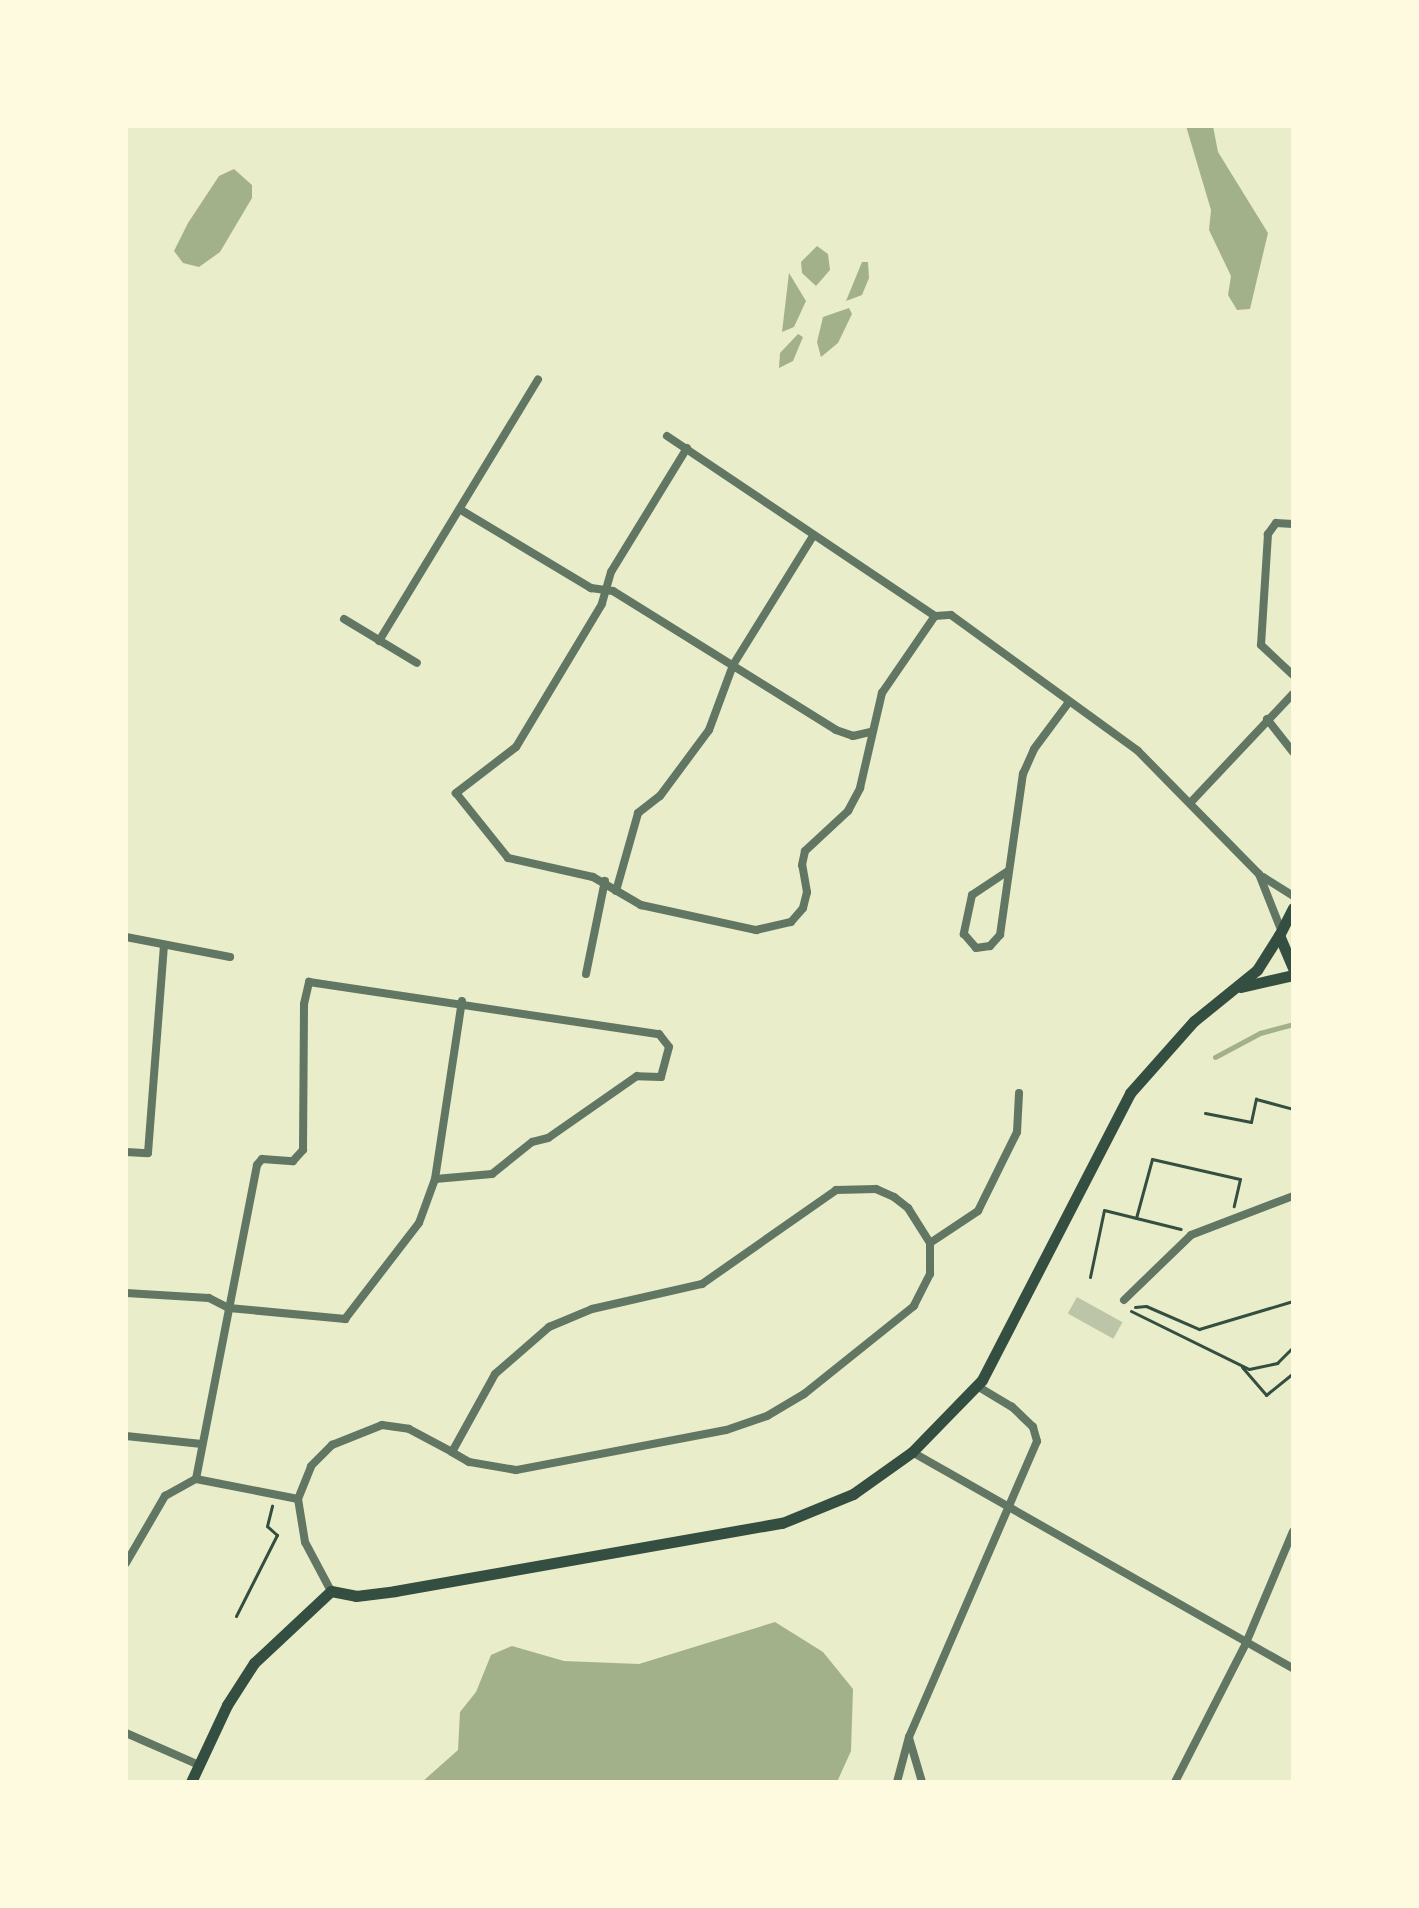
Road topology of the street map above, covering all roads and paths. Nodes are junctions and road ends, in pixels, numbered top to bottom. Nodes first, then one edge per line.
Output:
1 (538, 380) dead end
2 (667, 436) dead end
3 (687, 448) junction
4 (461, 510) junction
5 (1293, 524) edge
6 (813, 536) junction
7 (605, 589) junction
8 (935, 616) junction
9 (344, 619) dead end
10 (379, 641) junction
11 (417, 663) dead end
12 (733, 665) junction
13 (1293, 675) edge
14 (1293, 694) edge
15 (1069, 702) junction
16 (1267, 719) junction
17 (870, 732) junction
18 (1293, 752) edge
19 (1192, 801) junction
20 (1008, 871) junction
21 (1259, 874) junction
22 (605, 881) junction
23 (616, 891) junction
24 (1293, 896) edge
25 (1293, 908) edge
26 (1280, 931) junction
27 (126, 937) edge
28 (164, 945) junction
29 (230, 957) dead end
30 (1293, 968) edge
31 (586, 974) dead end
32 (1293, 975) edge
33 (1237, 989) junction
34 (462, 1001) junction
35 (1019, 1093) dead end
36 (1293, 1109) edge
37 (1205, 1113) dead end
38 (126, 1152) edge
39 (435, 1179) junction
40 (1293, 1196) edge
41 (1231, 1217) junction
42 (1136, 1218) junction
43 (1196, 1233) junction
44 (930, 1243) junction
45 (1090, 1277) dead end
46 (126, 1293) edge
47 (1124, 1300) dead end
48 (1293, 1301) edge
49 (229, 1308) junction
50 (1293, 1347) edge
51 (1241, 1365) junction
52 (1293, 1373) edge
53 (977, 1386) junction
54 (126, 1436) edge
55 (202, 1444) junction
56 (452, 1452) junction
57 (912, 1452) junction
58 (196, 1479) junction
59 (275, 1495) junction
60 (298, 1499) junction
61 (1010, 1510) junction
62 (1293, 1531) edge
63 (126, 1563) edge
64 (331, 1591) junction
65 (236, 1616) dead end
66 (1246, 1643) junction
67 (1293, 1668) edge
68 (126, 1733) edge
69 (909, 1737) junction
70 (199, 1765) junction
71 (191, 1782) edge
72 (897, 1782) edge
73 (922, 1782) edge
74 (1175, 1782) edge

1 - 4 street
2 - 3 street
3 - 6 street
3 - 7 street
4 - 7 street
4 - 10 street
5 - 13 street
6 - 8 street
6 - 12 street
7 - 12 street
7 - 22 street
8 - 15 street
8 - 17 street
9 - 10 street
10 - 11 street
12 - 17 street
12 - 23 street
14 - 16 street
15 - 19 street
15 - 20 street
16 - 18 street
16 - 19 street
17 - 23 street
19 - 21 street
20 - 20 street
21 - 24 street
21 - 26 street
22 - 23 street
22 - 31 street
25 - 26 main road
26 - 30 main road
26 - 33 main road
27 - 28 street
28 - 29 street
28 - 38 street
32 - 33 main road
33 - 53 main road
34 - 39 street
34 - 39 street
34 - 49 street
35 - 44 street
36 - 37 path
39 - 49 street
40 - 41 street
41 - 42 path
41 - 43 street
42 - 43 path
42 - 45 path
43 - 47 street
44 - 56 street
44 - 56 street
46 - 49 street
48 - 51 path
49 - 55 street
50 - 51 path
51 - 52 path
53 - 57 main road
53 - 61 street
54 - 55 street
55 - 58 street
56 - 60 street
57 - 61 street
57 - 64 main road
58 - 59 street
58 - 63 street
59 - 60 street
59 - 65 path
60 - 64 street
61 - 66 street
61 - 69 street
62 - 66 street
64 - 70 main road
66 - 67 street
66 - 74 street
68 - 70 street
69 - 72 street
69 - 73 street
70 - 71 main road

